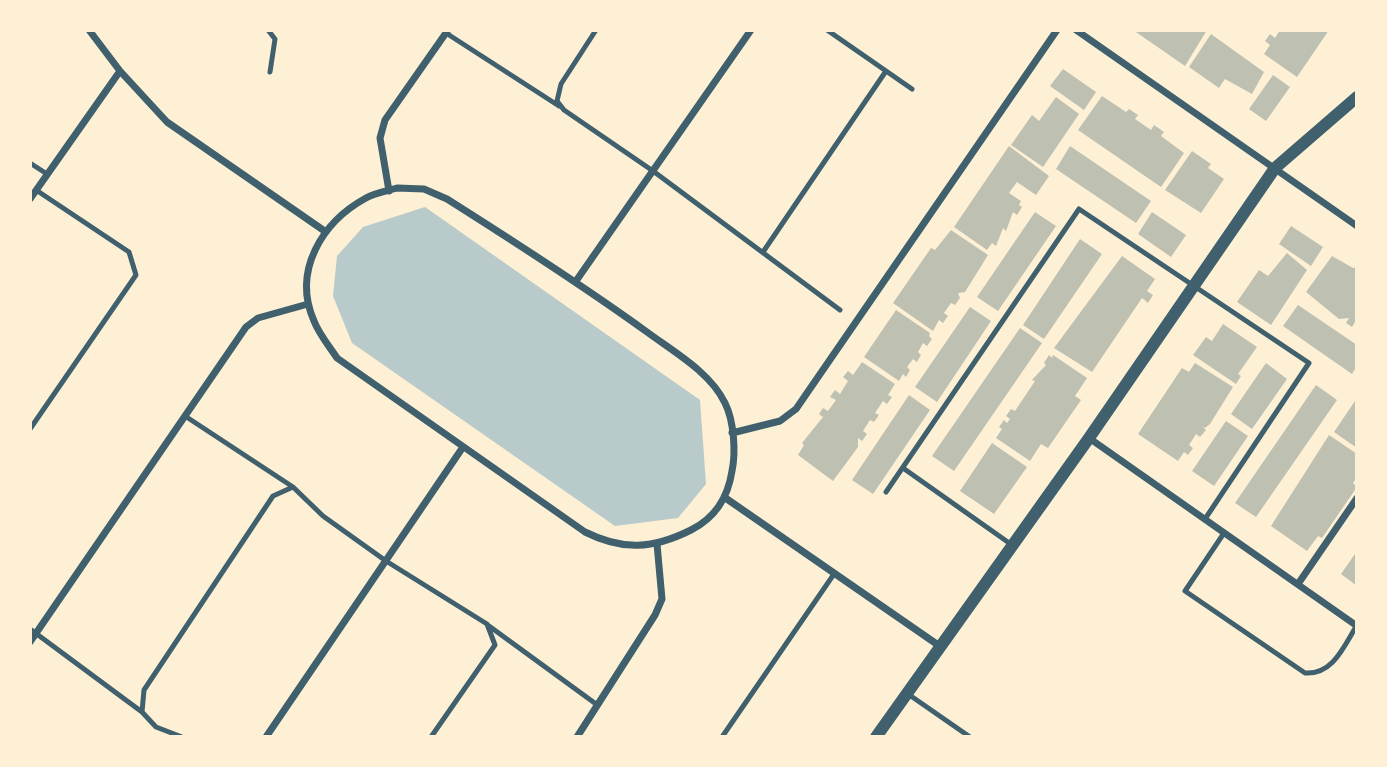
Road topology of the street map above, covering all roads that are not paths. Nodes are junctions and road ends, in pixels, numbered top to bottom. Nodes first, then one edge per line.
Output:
1 (89, 30) edge
2 (268, 30) edge
3 (596, 30) edge
4 (751, 30) edge
5 (827, 30) edge
6 (1057, 30) edge
7 (1076, 30) edge
8 (447, 31) edge
9 (120, 71) junction
10 (886, 71) junction
11 (270, 72) dead end
12 (912, 89) dead end
13 (1357, 97) edge
14 (564, 110) junction
15 (30, 163) edge
16 (1275, 168) junction
17 (653, 171) junction
18 (47, 174) junction
19 (36, 190) junction
20 (389, 191) junction
21 (30, 199) edge
22 (1357, 226) edge
23 (326, 232) junction
24 (763, 252) junction
25 (576, 281) junction
26 (1193, 287) junction
27 (308, 304) junction
28 (840, 310) dead end
29 (185, 416) junction
30 (30, 429) edge
31 (732, 433) junction
32 (1089, 438) junction
33 (463, 447) junction
34 (903, 468) junction
35 (293, 486) junction
36 (886, 492) dead end
37 (724, 497) junction
38 (1357, 498) edge
39 (1205, 519) junction
40 (1224, 533) junction
41 (657, 544) junction
42 (1012, 545) junction
43 (386, 561) junction
44 (834, 574) junction
45 (1298, 584) junction
46 (487, 624) junction
47 (1357, 626) edge
48 (33, 631) edge
49 (30, 642) edge
50 (941, 647) junction
51 (908, 694) junction
52 (596, 704) junction
53 (142, 712) junction
54 (182, 737) edge
55 (266, 737) edge
56 (430, 737) edge
57 (577, 737) edge
58 (722, 737) edge
59 (876, 737) edge
60 (970, 737) edge

1 - 9 street
2 - 11 lane
3 - 14 lane
4 - 17 street
5 - 10 lane
6 - 31 street
7 - 16 street
8 - 14 lane
8 - 20 street
9 - 18 street
9 - 23 street
10 - 12 lane
10 - 24 lane
13 - 16 street
14 - 17 lane
15 - 18 lane
16 - 22 street
16 - 26 street
17 - 24 lane
17 - 25 street
18 - 19 street
19 - 21 street
19 - 30 lane
20 - 23 street
20 - 25 street
23 - 27 street
24 - 28 lane
25 - 31 street
26 - 32 street
26 - 34 lane
26 - 39 lane
27 - 29 street
27 - 33 street
29 - 35 lane
29 - 48 street
31 - 37 street
32 - 39 street
32 - 42 street
33 - 41 street
33 - 43 street
34 - 36 lane
34 - 42 lane
35 - 43 lane
35 - 53 lane
37 - 41 street
37 - 44 street
38 - 45 street
39 - 40 street
40 - 45 street
40 - 47 lane
41 - 52 street
42 - 50 street
43 - 46 lane
43 - 55 street
44 - 50 street
44 - 58 lane
45 - 47 street
46 - 52 lane
46 - 56 lane
48 - 49 street
48 - 53 lane
50 - 51 street
51 - 59 street
51 - 60 lane
52 - 57 street
53 - 54 lane

